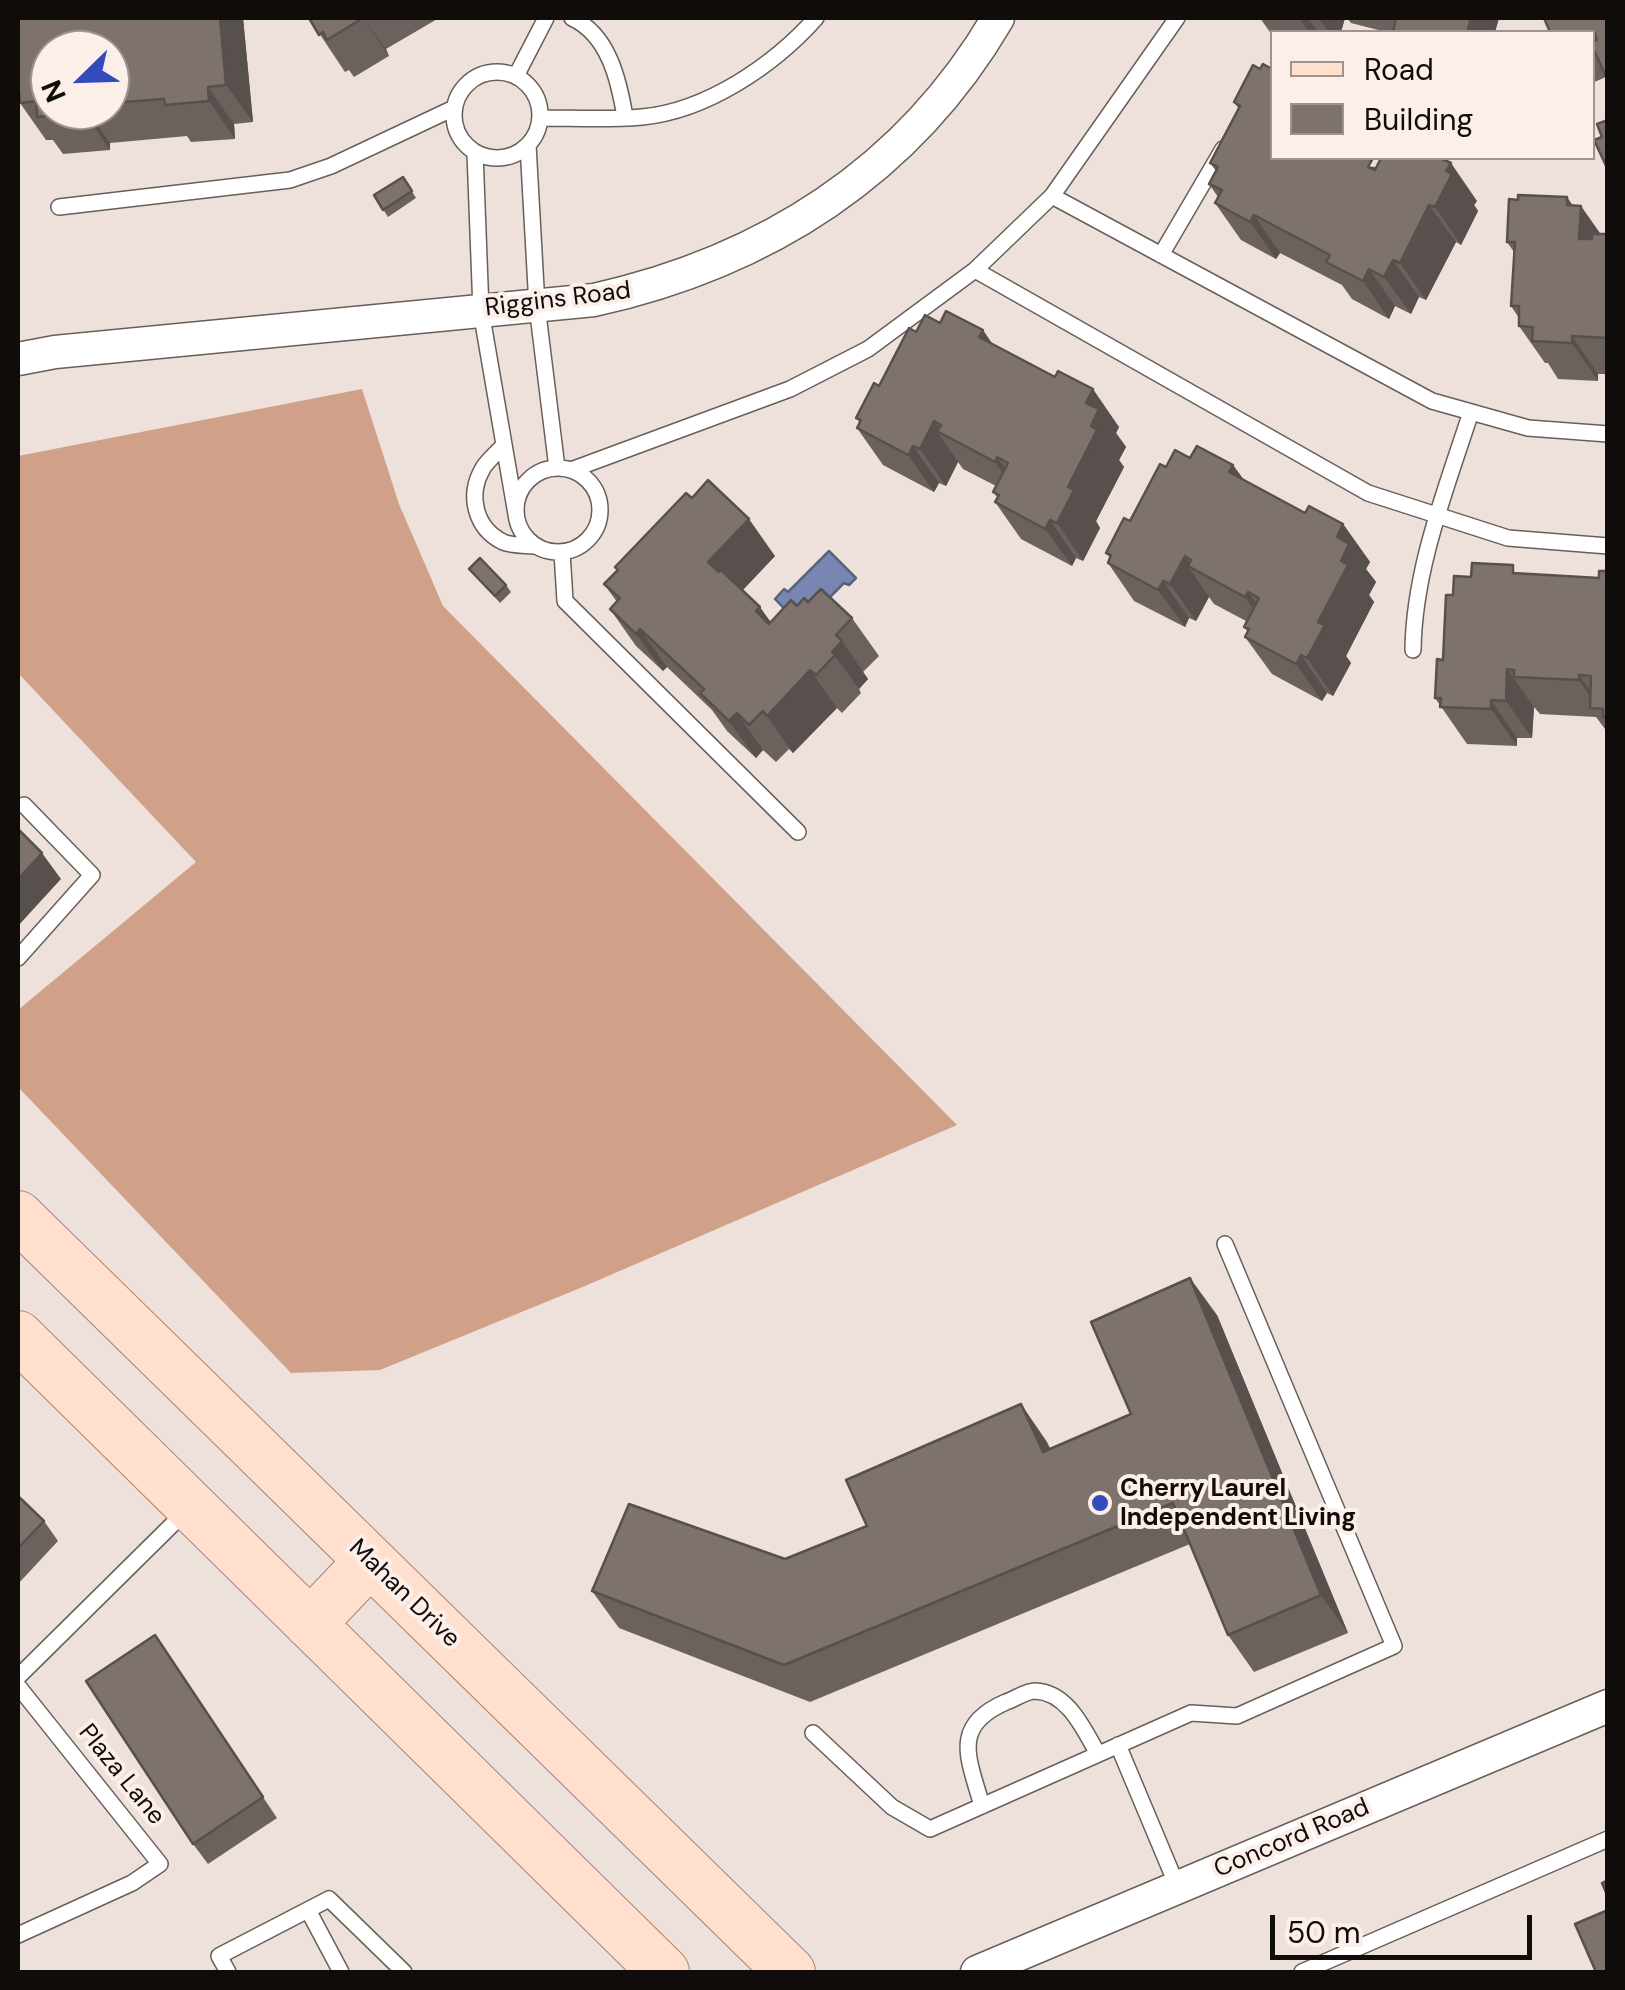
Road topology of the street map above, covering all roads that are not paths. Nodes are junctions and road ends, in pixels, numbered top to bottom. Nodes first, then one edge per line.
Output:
1 (546, 18) edge
2 (572, 18) edge
3 (816, 18) edge
4 (998, 18) edge
5 (1177, 18) edge
6 (516, 76) junction
7 (454, 108) junction
8 (625, 117) junction
9 (540, 118) junction
10 (1232, 132) edge
11 (528, 145) junction
12 (475, 152) junction
13 (1052, 196) junction
14 (58, 207) dead end
15 (1162, 255) junction
16 (975, 270) junction
17 (538, 306) junction
18 (481, 311) junction
19 (18, 359) edge
20 (1471, 412) junction
21 (1608, 434) edge
22 (504, 445) junction
23 (564, 469) junction
24 (1437, 515) junction
25 (517, 520) junction
26 (534, 546) junction
27 (1608, 546) edge
28 (562, 552) junction
29 (1414, 650) dead end
30 (24, 805) dead end
31 (798, 832) dead end
32 (18, 958) edge
33 (18, 1216) edge
34 (1225, 1244) dead end
35 (18, 1336) edge
36 (191, 1506) junction
37 (370, 1561) junction
38 (310, 1624) junction
39 (18, 1678) edge
40 (18, 1686) edge
41 (1608, 1706) edge
42 (813, 1733) dead end
43 (1118, 1745) junction
44 (1098, 1754) junction
45 (982, 1806) junction
46 (1608, 1839) edge
47 (1178, 1888) junction
48 (308, 1910) junction
49 (18, 1935) edge
50 (228, 1972) edge
51 (341, 1972) edge
52 (404, 1972) edge
53 (664, 1972) edge
54 (790, 1972) edge
55 (977, 1972) edge
56 (1302, 1972) edge

1 - 6 lane
2 - 8 lane
3 - 8 lane
4 - 17 street, Riggins Road
5 - 13 lane
6 - 7 lane
6 - 9 lane
7 - 12 lane
7 - 14 lane
8 - 9 lane
9 - 11 lane
10 - 15 lane
11 - 12 lane
11 - 17 lane
12 - 18 lane
13 - 15 lane
13 - 16 lane
15 - 20 lane
16 - 23 lane
16 - 24 lane
17 - 18 street, Riggins Road
17 - 23 lane
18 - 19 street, Riggins Road
18 - 22 lane
20 - 21 lane
20 - 24 lane
22 - 25 lane
22 - 26 lane
23 - 25 lane
23 - 28 lane
24 - 27 lane
24 - 29 lane
25 - 26 lane
26 - 28 lane
28 - 31 lane
30 - 32 lane
33 - 37 main road, Mahan Drive
34 - 43 lane
35 - 36 main road
36 - 38 main road
36 - 39 lane
37 - 38 main road
37 - 54 main road, Mahan Drive
38 - 53 main road
40 - 49 lane, Plaza Lane
41 - 47 street, Concord Road
42 - 45 lane
43 - 44 lane
43 - 47 lane
44 - 45 lane
44 - 45 lane
46 - 56 lane
47 - 55 street, Concord Road
48 - 50 lane
48 - 51 lane
48 - 52 lane

